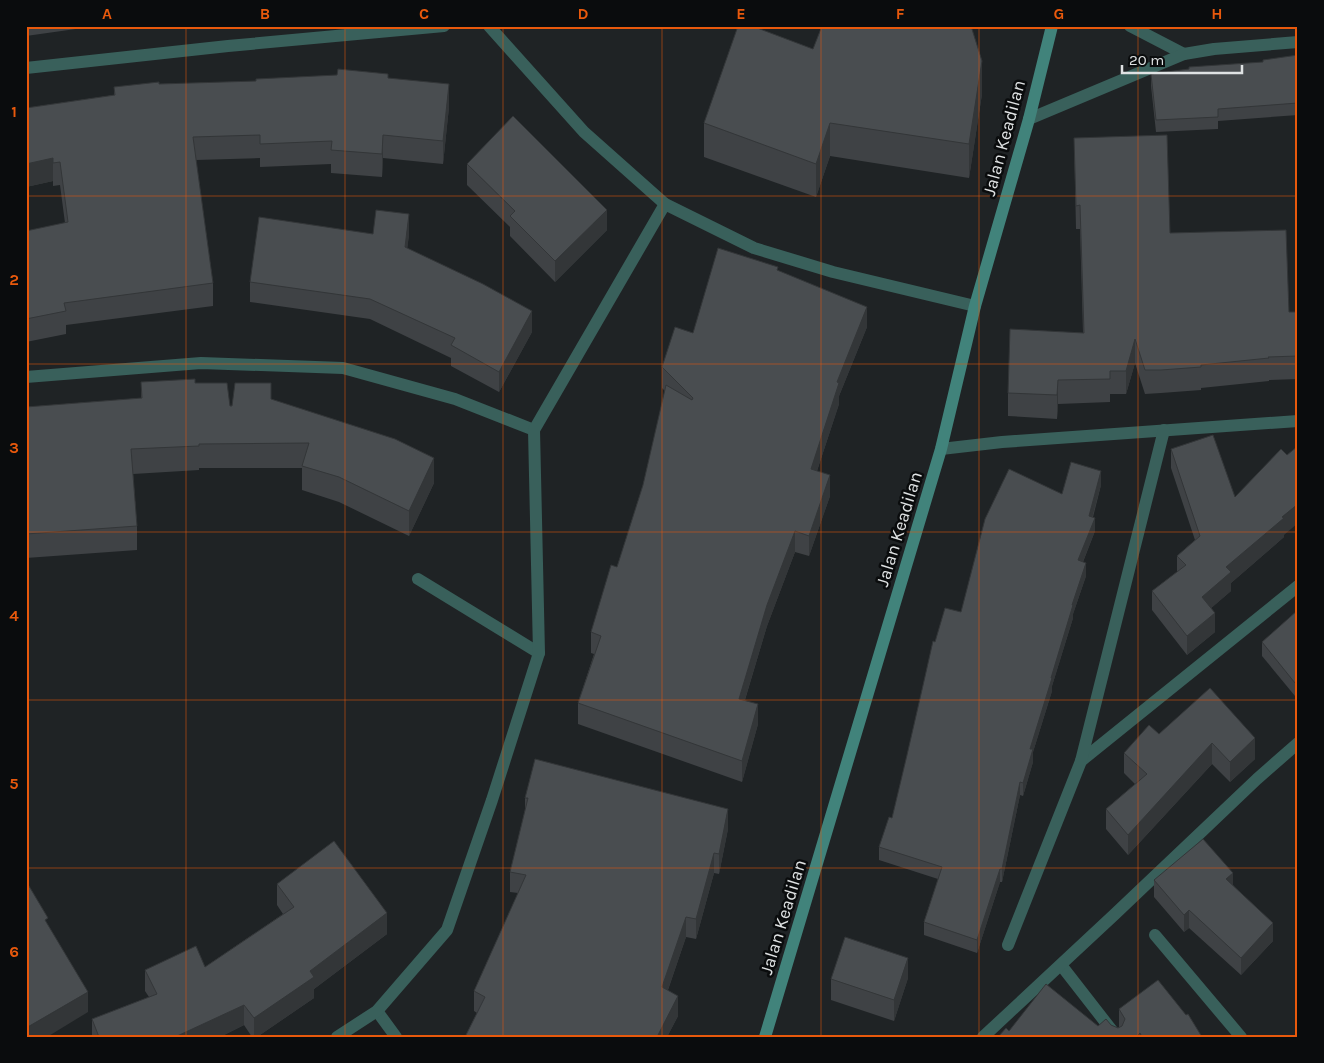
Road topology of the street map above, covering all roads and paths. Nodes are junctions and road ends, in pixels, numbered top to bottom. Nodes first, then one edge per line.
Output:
1 (444, 26) edge
2 (489, 26) edge
3 (1052, 26) edge
4 (1130, 26) edge
5 (1298, 42) edge
6 (1184, 54) junction
7 (26, 68) edge
8 (1028, 119) junction
9 (665, 204) junction
10 (975, 306) junction
11 (26, 377) edge
12 (1298, 421) edge
13 (534, 430) junction
14 (1164, 430) junction
15 (942, 449) junction
16 (418, 579) dead end
17 (1298, 586) edge
18 (539, 653) junction
19 (1298, 743) edge
20 (1081, 761) junction
21 (1155, 934) dead end
22 (1008, 945) dead end
23 (1061, 965) junction
24 (377, 1011) junction
25 (337, 1037) edge
26 (396, 1037) edge
27 (765, 1037) edge
28 (983, 1037) edge
29 (1117, 1037) edge
30 (1241, 1037) edge

1 - 7 street
2 - 9 street
3 - 8 main road, Jalan Keadilan
4 - 6 street
5 - 6 street
6 - 8 street
8 - 10 main road, Jalan Keadilan
9 - 10 street
9 - 13 street
10 - 15 main road, Jalan Keadilan
11 - 13 street
12 - 14 street
13 - 18 street
14 - 15 street
14 - 20 street
15 - 27 main road, Jalan Keadilan
16 - 18 street
17 - 20 street
18 - 24 street
19 - 23 street
20 - 22 street
21 - 30 street
23 - 28 street
23 - 29 street
24 - 25 street
24 - 26 street

